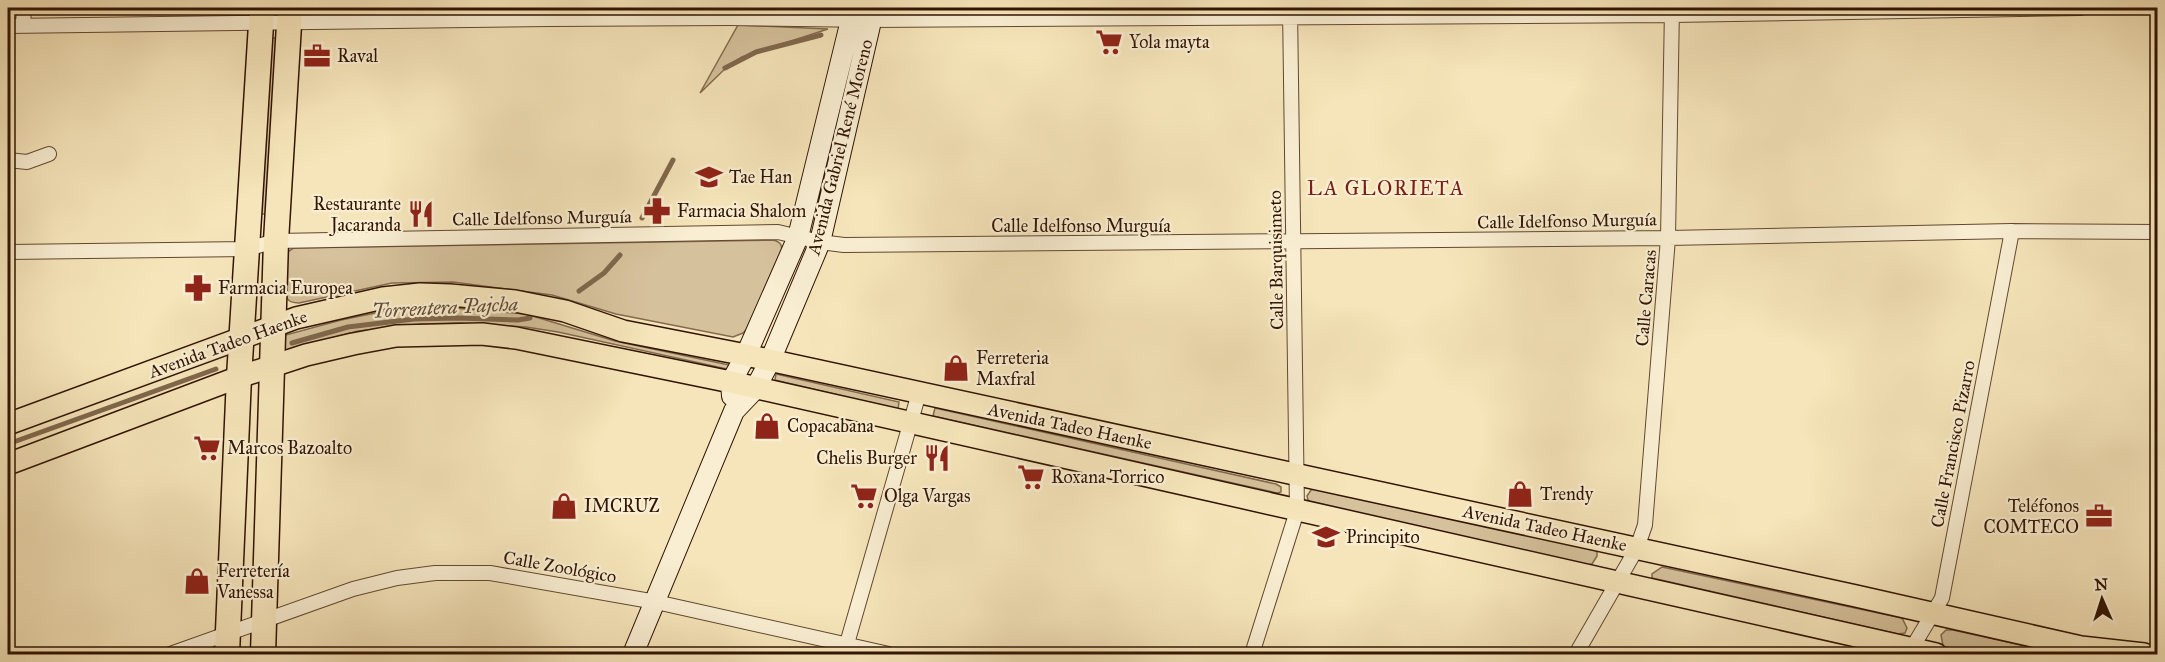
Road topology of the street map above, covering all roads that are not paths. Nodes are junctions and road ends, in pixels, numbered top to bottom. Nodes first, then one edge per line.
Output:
1 (24, 8) edge
2 (2037, 8) edge
3 (2081, 8) edge
4 (1855, 10) edge
5 (1672, 11) edge
6 (1483, 12) edge
7 (730, 13) edge
8 (1101, 13) edge
9 (1290, 13) edge
10 (483, 14) edge
11 (852, 14) edge
12 (872, 14) edge
13 (262, 15) edge
14 (289, 15) edge
15 (8, 26) edge
16 (23, 26) junction
17 (49, 154) dead end
18 (8, 160) edge
19 (2012, 231) junction
20 (2157, 232) edge
21 (798, 237) junction
22 (1668, 238) junction
23 (276, 241) junction
24 (1293, 242) junction
25 (820, 243) junction
26 (247, 249) junction
27 (8, 252) edge
28 (274, 326) junction
29 (242, 338) junction
30 (746, 355) junction
31 (770, 361) junction
32 (272, 367) junction
33 (239, 377) junction
34 (731, 382) junction
35 (755, 388) junction
36 (919, 393) junction
37 (734, 411) junction
38 (911, 422) junction
39 (8, 424) edge
40 (8, 464) edge
41 (1297, 474) junction
42 (1297, 511) junction
43 (1636, 548) junction
44 (1616, 584) junction
45 (656, 602) junction
46 (1933, 615) junction
47 (265, 620) junction
48 (227, 644) edge
49 (846, 650) edge
50 (1909, 651) edge
51 (170, 654) edge
52 (263, 654) edge
53 (633, 654) edge
54 (890, 654) edge
55 (1252, 654) edge
56 (1576, 654) edge
57 (1936, 654) edge
58 (2144, 654) edge

1 - 16 street
2 - 3 street
2 - 4 street
4 - 5 street
5 - 6 street
5 - 22 street, Calle Caracas
6 - 9 street
7 - 10 street
7 - 11 street
8 - 9 street
8 - 12 street
9 - 24 street, Calle Barquisimeto
10 - 14 street
11 - 12 street
11 - 21 street, Avenida Gabriel René Moreno
12 - 25 street, Avenida Gabriel René Moreno
13 - 14 street
13 - 16 street
13 - 26 highway
14 - 23 highway
15 - 16 street
17 - 18 street
19 - 20 street, Calle Idelfonso Murguía
19 - 22 street, Calle Idelfonso Murguía
19 - 46 street, Calle Francisco Pizarro
21 - 23 street, Calle Idelfonso Murguía
21 - 25 street, Calle Idelfonso Murguía
21 - 30 street, Avenida Gabriel René Moreno
22 - 24 street, Calle Idelfonso Murguía
22 - 43 street, Calle Caracas
23 - 26 street, Calle Idelfonso Murguía
23 - 28 highway
24 - 25 street, Calle Idelfonso Murguía
24 - 41 street, Calle Barquisimeto
25 - 31 street, Avenida Gabriel René Moreno
26 - 27 street, Calle Idelfonso Murguía
26 - 29 highway
28 - 29 main road, Avenida Tadeo Haenke
28 - 30 main road, Avenida Tadeo Haenke
28 - 32 highway
29 - 33 highway
29 - 39 main road, Avenida Tadeo Haenke
30 - 31 main road, Avenida Tadeo Haenke
30 - 34 street, Avenida Gabriel René Moreno
31 - 35 street, Avenida Gabriel René Moreno
31 - 36 main road, Avenida Tadeo Haenke
32 - 33 main road, Avenida Tadeo Haenke
32 - 34 main road, Avenida Tadeo Haenke
32 - 47 highway
33 - 40 main road, Avenida Tadeo Haenke
33 - 48 highway
34 - 35 main road, Avenida Tadeo Haenke
34 - 37 street, Avenida Gabriel René Moreno
35 - 37 street, Avenida Gabriel René Moreno
35 - 38 main road, Avenida Tadeo Haenke
36 - 38 street
36 - 41 main road, Avenida Tadeo Haenke
37 - 45 street, Avenida Gabriel René Moreno
38 - 42 main road, Avenida Tadeo Haenke
38 - 49 street
41 - 42 street, Calle Barquisimeto
41 - 43 main road, Avenida Tadeo Haenke
42 - 44 main road, Avenida Tadeo Haenke
42 - 55 street, Calle Barquisimeto
43 - 44 street, Calle Caracas
43 - 46 main road, Avenida Tadeo Haenke
44 - 50 main road, Avenida Tadeo Haenke
44 - 56 street, Calle Caracas
45 - 47 street, Calle Zoológico
45 - 49 street, Calle Zoológico
45 - 53 street, Avenida Gabriel René Moreno
46 - 50 street, Calle Francisco Pizarro
46 - 58 main road, Avenida Tadeo Haenke
47 - 48 street, Calle Zoológico
47 - 52 highway
48 - 51 street, Calle Zoológico
49 - 54 street, Calle Zoológico
50 - 57 main road, Avenida Tadeo Haenke

